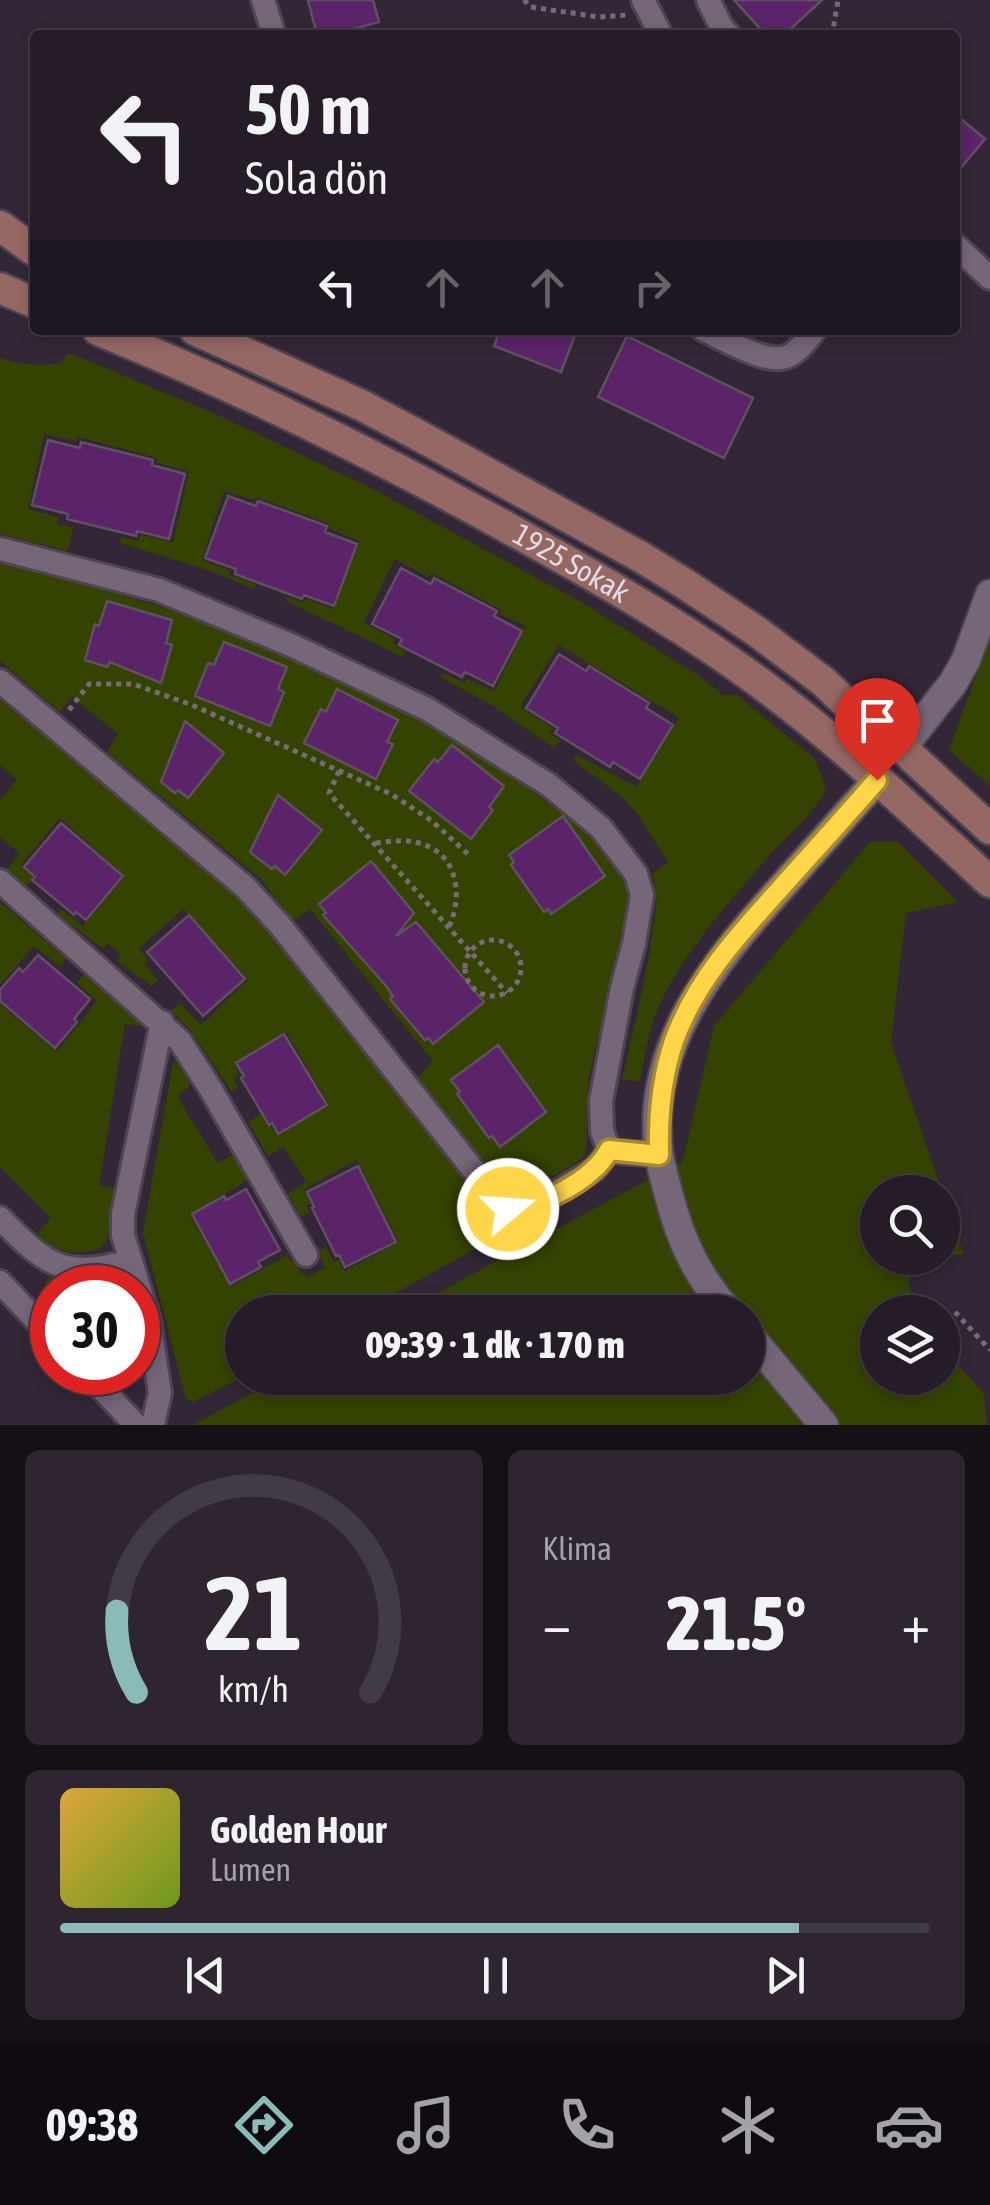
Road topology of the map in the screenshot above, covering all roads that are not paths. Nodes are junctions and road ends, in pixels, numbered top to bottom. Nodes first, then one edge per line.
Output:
1 (263, 0) edge
2 (708, 0) edge
3 (647, 6) edge
4 (272, 30) edge
5 (659, 30) edge
6 (724, 30) edge
7 (0, 226) edge
8 (30, 247) edge
9 (960, 250) edge
10 (990, 278) edge
11 (0, 288) edge
12 (30, 301) edge
13 (110, 335) edge
14 (206, 335) edge
15 (715, 335) edge
16 (810, 335) edge
17 (0, 550) edge
18 (990, 594) edge
19 (0, 681) edge
20 (902, 748) junction
21 (877, 780) junction
22 (990, 829) edge
23 (0, 881) edge
24 (990, 882) edge
25 (162, 1022) junction
26 (609, 1150) junction
27 (659, 1155) junction
28 (0, 1218) edge
29 (306, 1255) dead end
30 (130, 1260) junction
31 (0, 1282) edge
32 (717, 1295) edge
33 (30, 1314) edge
34 (765, 1354) edge
35 (108, 1395) edge
36 (136, 1425) edge
37 (153, 1425) edge
38 (824, 1425) edge

1 - 4 street
2 - 6 street
3 - 5 street
7 - 8 main road
9 - 10 street
11 - 12 main road
13 - 21 main road, 1925 Sokak
14 - 20 main road, 1925 Sokak
15 - 16 street
17 - 26 street
18 - 20 street
19 - 26 street
20 - 22 main road, 1925 Sokak
21 - 24 main road, 1925 Sokak
21 - 27 street
23 - 25 street
25 - 29 street
25 - 30 street
26 - 27 street
27 - 32 street
28 - 30 street
30 - 37 street
31 - 33 street
34 - 38 street
35 - 36 street

